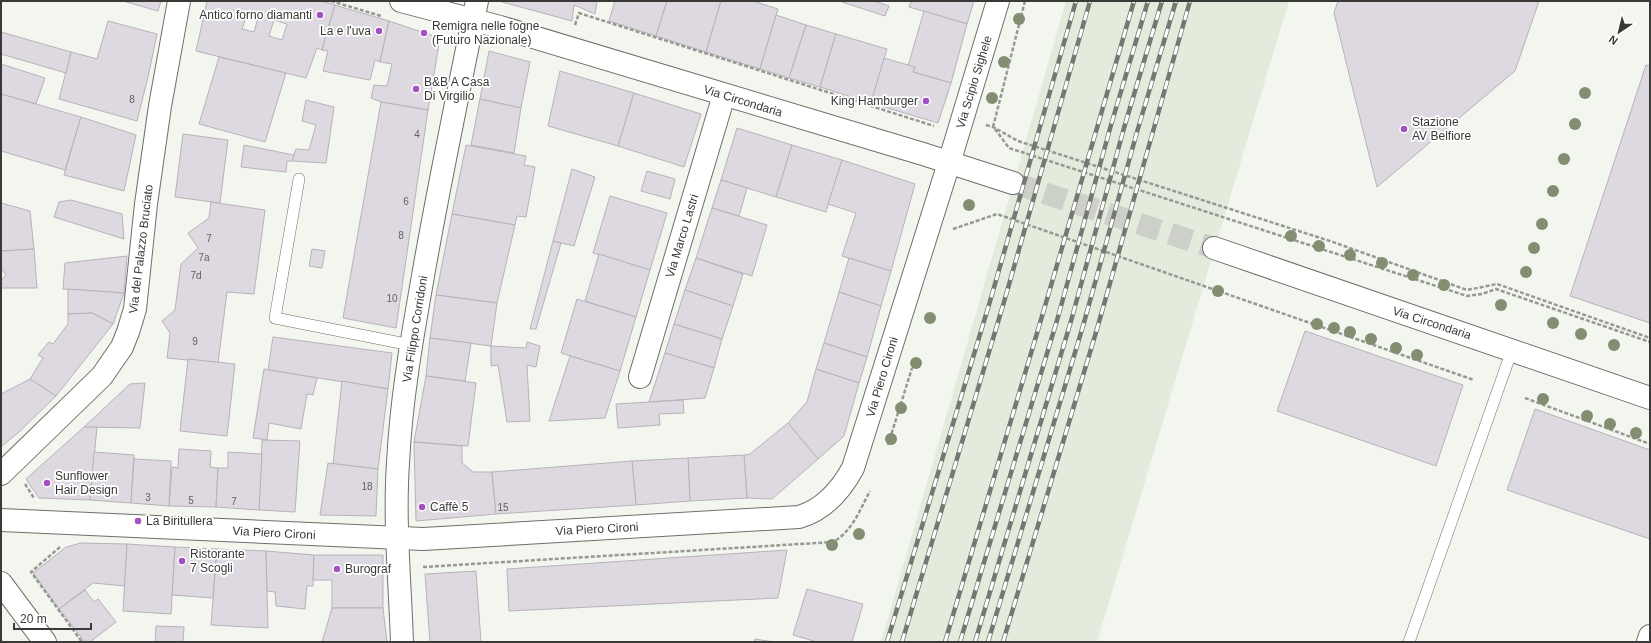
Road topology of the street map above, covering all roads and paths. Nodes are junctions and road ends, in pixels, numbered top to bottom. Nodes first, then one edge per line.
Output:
1 (179, 1) edge
2 (401, 1) edge
3 (998, 1) edge
4 (1025, 1) edge
5 (475, 11) edge
6 (569, 23) dead end
7 (724, 95) junction
8 (936, 127) dead end
9 (993, 128) junction
10 (949, 163) junction
11 (299, 179) dead end
12 (1013, 183) tunnel mouth
13 (951, 236) dead end
14 (1214, 248) tunnel mouth
15 (1650, 338) edge
16 (1650, 342) edge
17 (411, 345) junction
18 (1512, 350) junction
19 (912, 367) dead end
20 (640, 377) dead end
21 (1474, 380) dead end
22 (1524, 398) dead end
23 (1650, 398) edge
24 (1650, 444) edge
25 (887, 448) dead end
26 (1, 474) edge
27 (870, 489) dead end
28 (1, 520) edge
29 (398, 538) junction
30 (417, 567) dead end
31 (31, 572) dead end
32 (1, 583) edge
33 (1650, 636) edge
34 (45, 642) edge
35 (82, 642) edge
36 (402, 642) edge
37 (1409, 642) edge
38 (1648, 642) edge

1 - 26 street, Via del Palazzo Bruciato
2 - 5 street, Via Circondaria
3 - 10 street, Via Scipio Sighele
4 - 9 path
5 - 7 street, Via Circondaria
5 - 17 street, Via Filippo Corridoni
6 - 8 path
7 - 10 street, Via Circondaria
7 - 20 street, Via Marco Lastri
9 - 15 path
9 - 16 path
10 - 12 street, Via Circondaria
10 - 29 street, Via Piero Cironi
11 - 17 lane
13 - 21 path
14 - 18 street, Via Circondaria
17 - 29 street, Via Filippo Corridoni
18 - 23 street, Via Circondaria
18 - 37 lane
19 - 25 path
22 - 24 path
27 - 30 path
28 - 29 street, Via Piero Cironi
29 - 36 street, Via Filippo Corridoni
31 - 35 path
32 - 34 street
33 - 38 street

